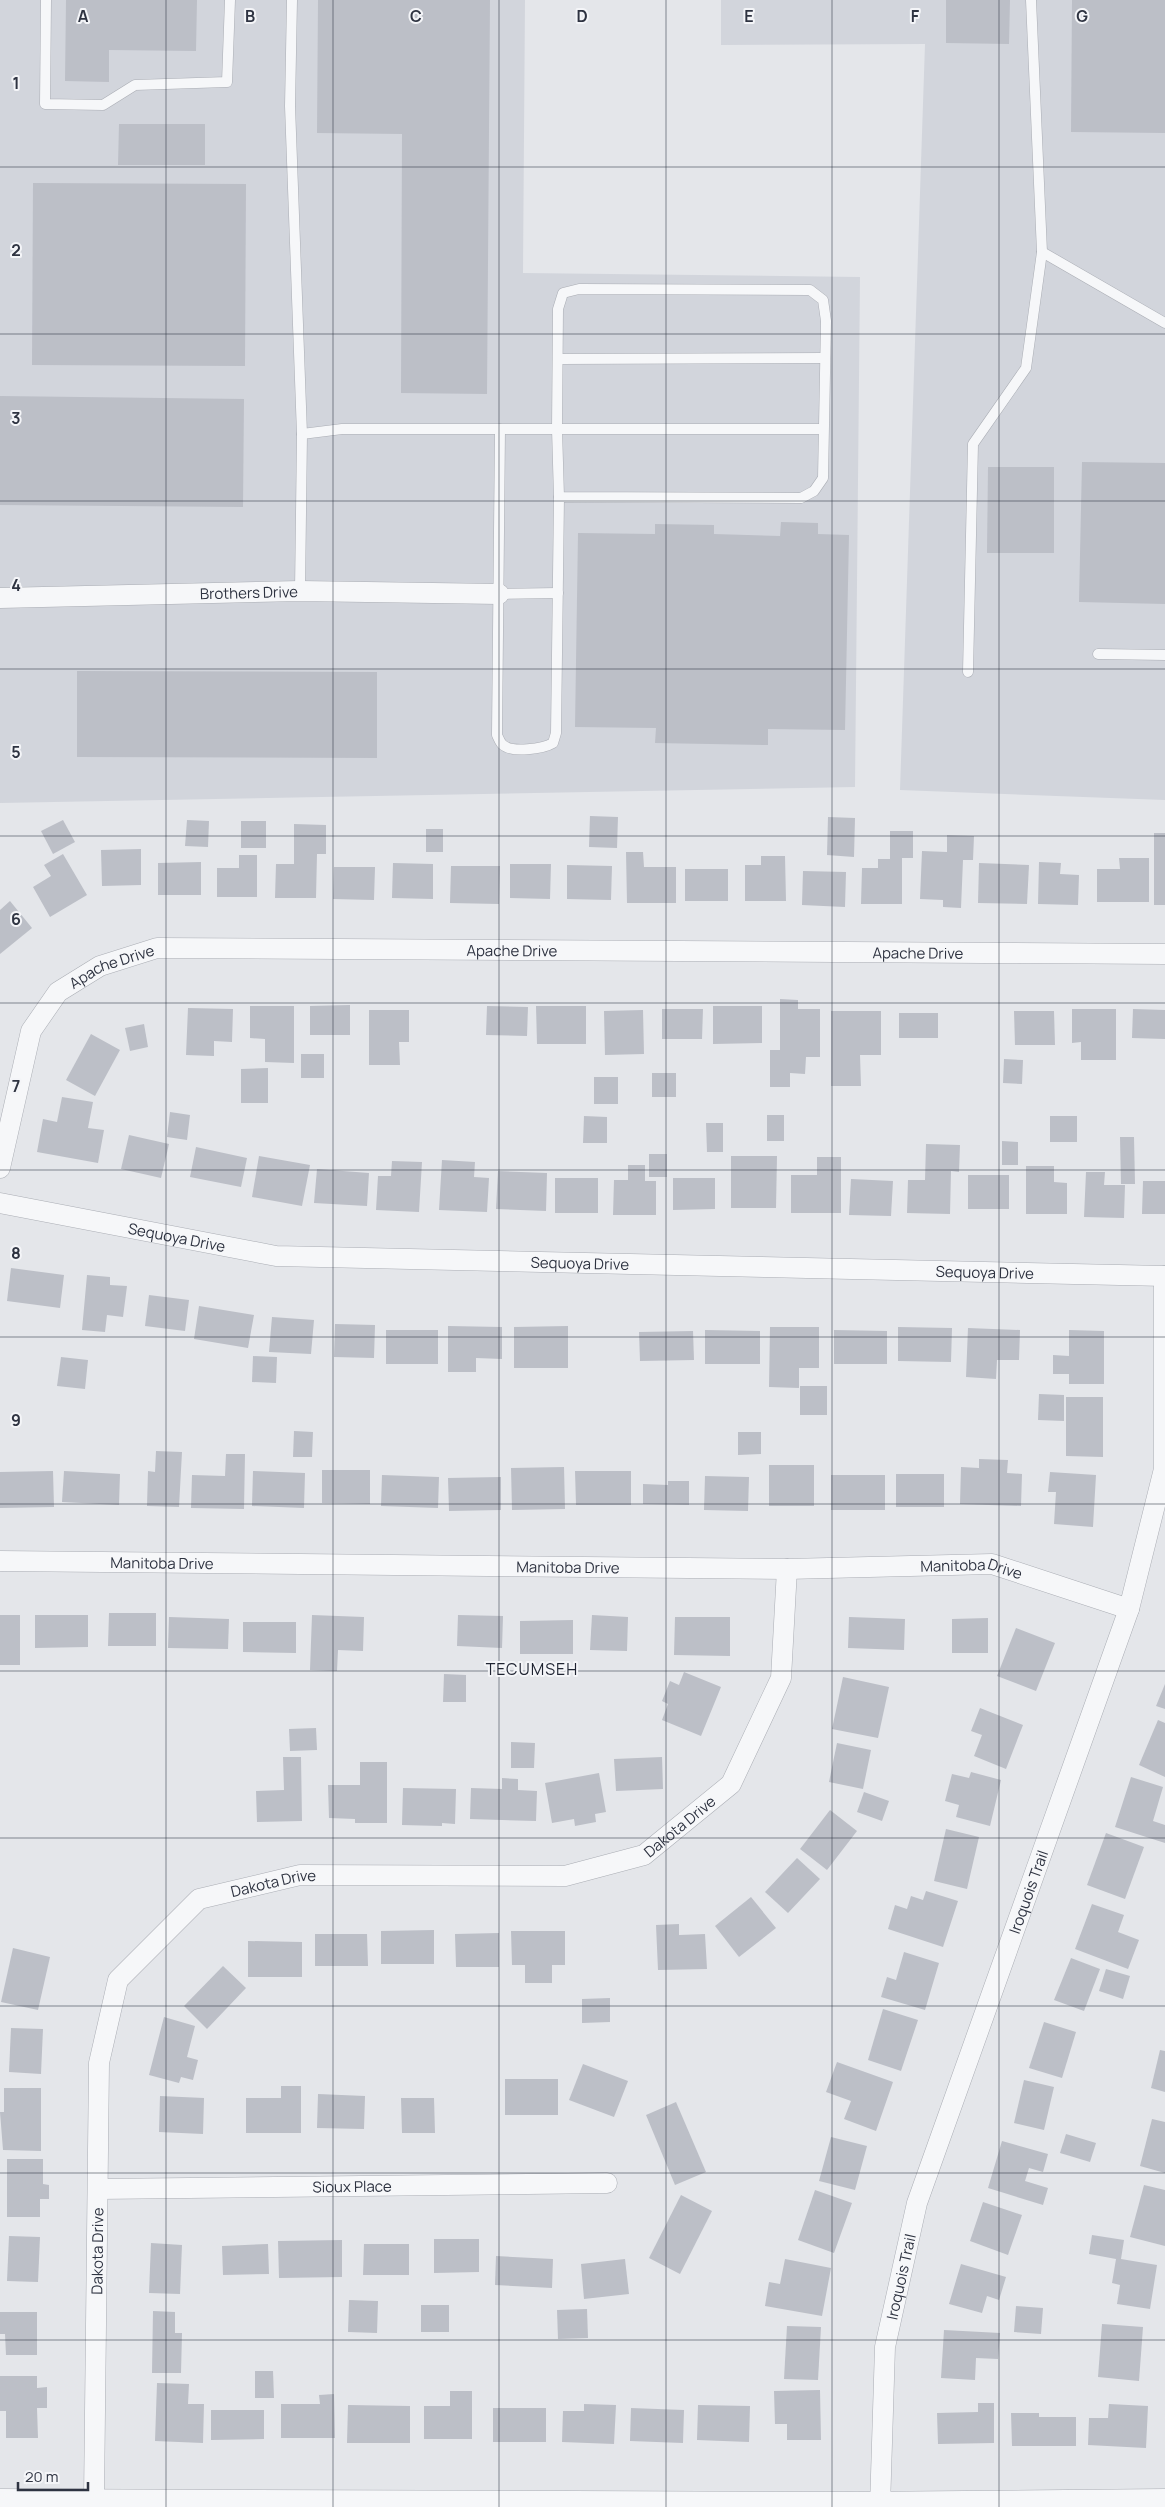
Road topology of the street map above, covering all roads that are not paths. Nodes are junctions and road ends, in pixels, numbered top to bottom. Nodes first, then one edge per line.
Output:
1 (46, 0) edge
2 (230, 0) edge
3 (292, 0) edge
4 (1031, 0) edge
5 (1042, 252) junction
6 (1165, 322) edge
7 (825, 358) junction
8 (558, 359) junction
9 (500, 429) junction
10 (557, 429) junction
11 (824, 429) junction
12 (302, 434) junction
13 (559, 497) junction
14 (300, 591) junction
15 (558, 593) junction
16 (498, 594) junction
17 (0, 598) edge
18 (1098, 654) dead end
19 (1165, 655) edge
20 (968, 672) dead end
21 (1165, 954) edge
22 (0, 1168) edge
23 (0, 1203) edge
24 (1164, 1276) edge
25 (0, 1561) edge
26 (787, 1568) junction
27 (1129, 1609) junction
28 (606, 2183) dead end
29 (98, 2189) junction
30 (0, 2499) edge
31 (94, 2499) junction
32 (1165, 2500) edge
33 (880, 2505) edge

1 - 2 lane
3 - 12 lane
4 - 5 lane
5 - 6 lane
5 - 20 lane
7 - 8 lane
7 - 8 lane
7 - 11 lane
8 - 10 lane
9 - 10 lane
9 - 12 lane
9 - 16 lane
10 - 11 lane
10 - 13 lane
11 - 13 lane
12 - 14 lane
13 - 15 lane
14 - 16 street, Brothers Drive
14 - 17 street, Brothers Drive
15 - 16 lane
15 - 16 lane
18 - 19 lane
21 - 22 street, Apache Drive
23 - 24 street, Sequoya Drive
24 - 27 street, Iroquois Trail
25 - 26 street, Manitoba Drive
26 - 27 street, Manitoba Drive
26 - 29 street, Dakota Drive
27 - 33 street, Iroquois Trail
28 - 29 street, Sioux Place
29 - 31 street, Dakota Drive
30 - 31 street
31 - 33 street
32 - 33 street

